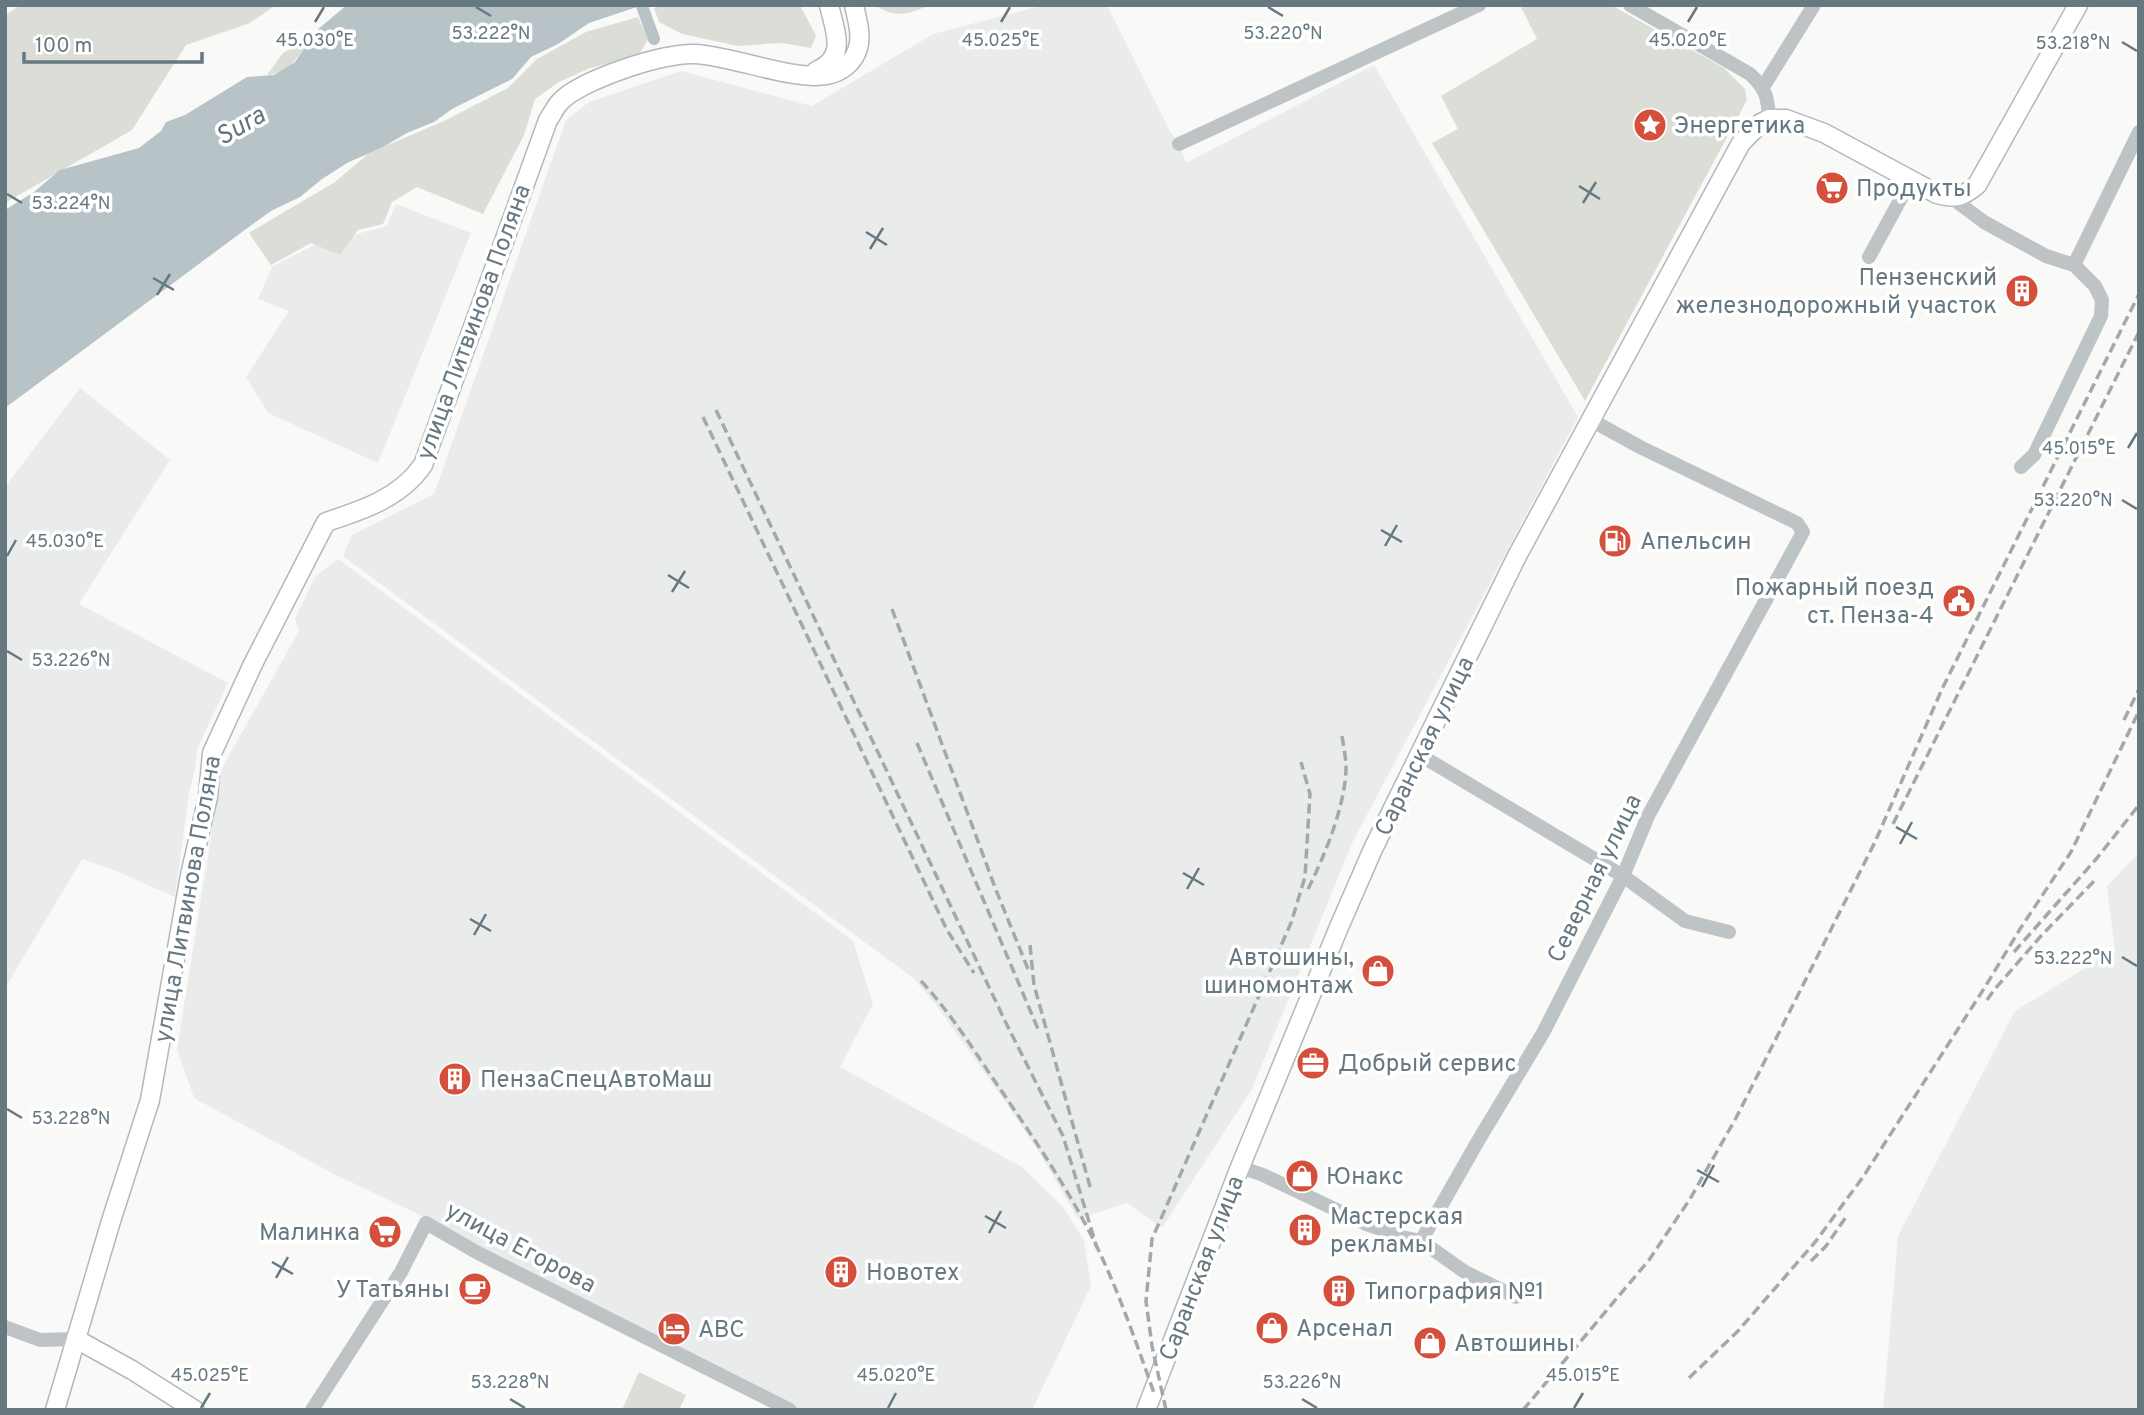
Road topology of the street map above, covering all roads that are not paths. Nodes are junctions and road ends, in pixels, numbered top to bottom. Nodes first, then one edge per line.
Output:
1 (1479, 5) edge
2 (1630, 5) edge
3 (1814, 5) edge
4 (2078, 5) edge
5 (830, 9) edge
6 (855, 11) edge
7 (808, 75) junction
8 (1763, 87) junction
9 (1769, 119) junction
10 (2139, 132) edge
11 (1179, 144) dead end
12 (1911, 180) junction
13 (1952, 198) junction
14 (1869, 257) dead end
15 (2074, 265) junction
16 (1591, 420) junction
17 (2021, 467) dead end
18 (1420, 755) junction
19 (1623, 876) junction
20 (1729, 932) dead end
21 (1240, 1167) junction
22 (1422, 1241) junction
23 (1517, 1297) dead end
24 (5, 1327) edge
25 (76, 1339) junction
26 (55, 1410) edge
27 (195, 1410) edge
28 (312, 1410) edge
29 (790, 1410) edge
30 (1146, 1410) edge

1 - 11 street
2 - 8 street
3 - 8 street
4 - 13 main road
5 - 7 main road
6 - 7 main road
7 - 25 main road, улица Литвинова Поляна
8 - 9 street
9 - 12 main road
9 - 16 main road, Саранская улица
10 - 15 street
12 - 13 main road
12 - 14 street
13 - 15 street
15 - 17 street
16 - 18 main road, Саранская улица
16 - 19 street, Северная улица
18 - 19 street
18 - 21 main road, Саранская улица
19 - 20 street
19 - 22 street, Северная улица
21 - 22 street
21 - 30 main road, Саранская улица
22 - 23 street
24 - 25 street
25 - 26 main road, улица Литвинова Поляна
25 - 27 main road
28 - 29 street, улица Егорова

